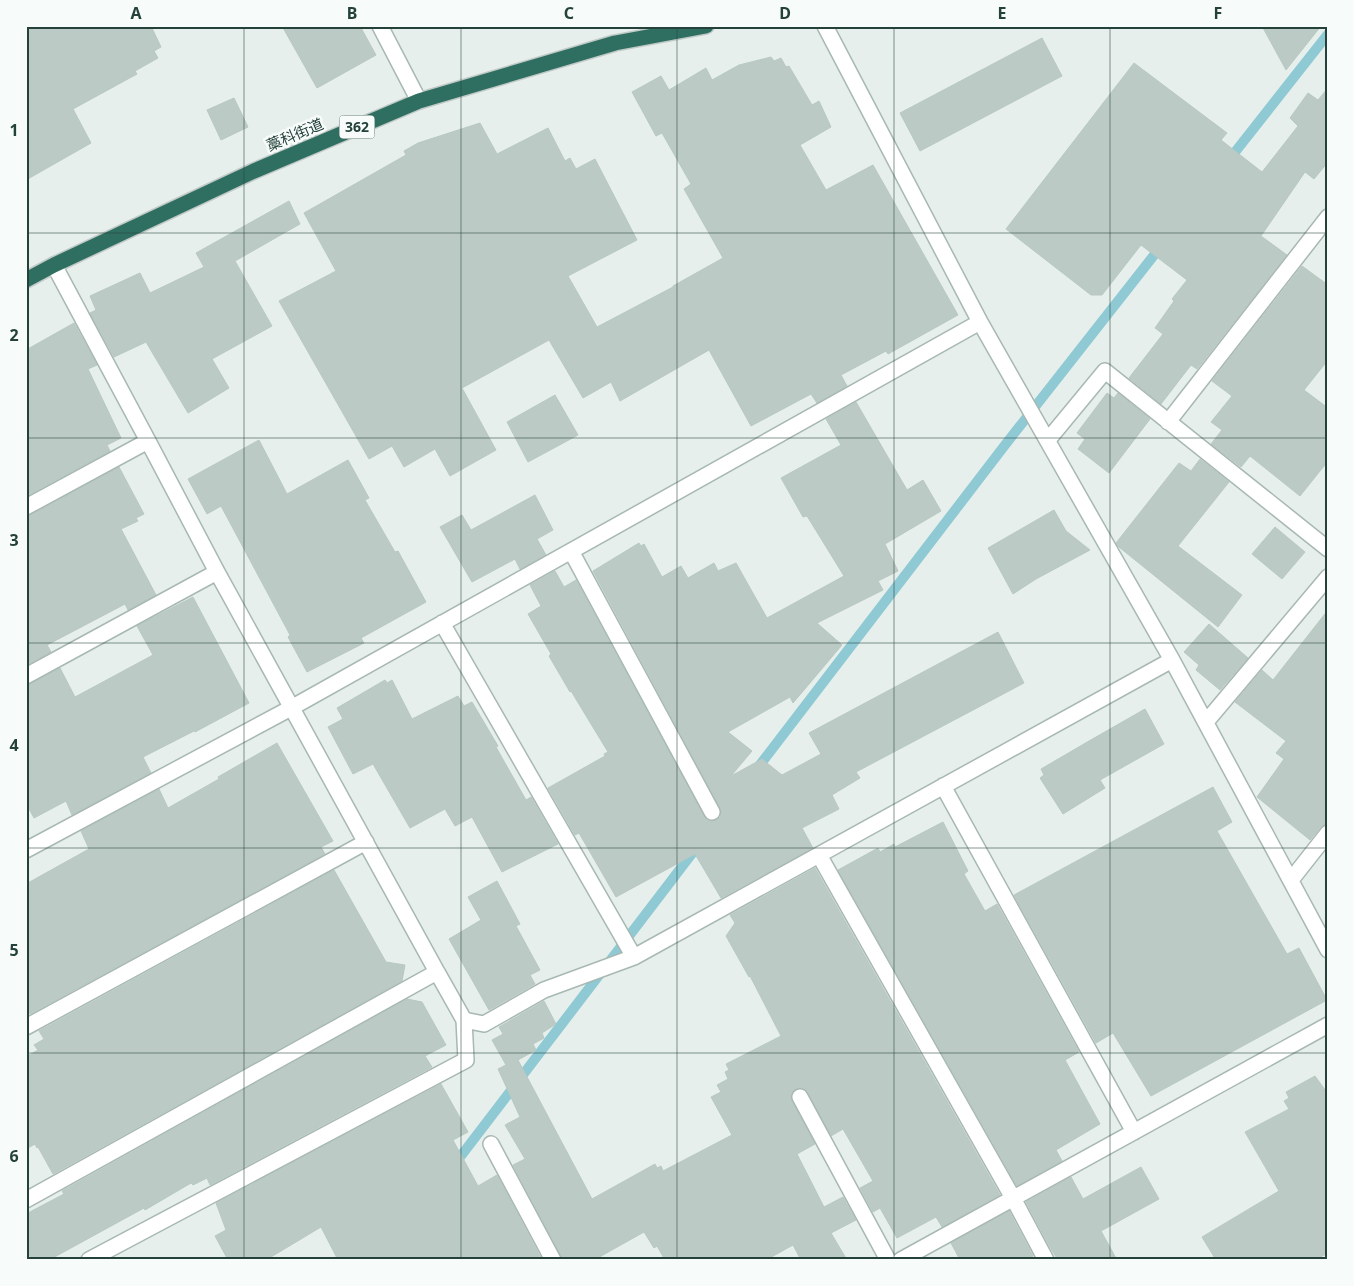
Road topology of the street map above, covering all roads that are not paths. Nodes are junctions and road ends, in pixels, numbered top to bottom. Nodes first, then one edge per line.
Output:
1 (380, 26) edge
2 (706, 26) edge
3 (824, 26) edge
4 (419, 101) junction
5 (1328, 217) edge
6 (54, 265) junction
7 (26, 280) edge
8 (980, 322) junction
9 (1168, 422) junction
10 (1048, 440) junction
11 (148, 441) junction
12 (26, 508) edge
13 (1328, 549) edge
14 (571, 551) junction
15 (217, 572) junction
16 (1328, 577) edge
17 (442, 623) junction
18 (1172, 660) junction
19 (26, 676) edge
20 (291, 708) junction
21 (1206, 722) junction
22 (943, 786) junction
23 (712, 812) dead end
24 (1328, 833) edge
25 (366, 842) junction
26 (26, 850) edge
27 (819, 855) junction
28 (1290, 880) junction
29 (1328, 950) edge
30 (634, 956) junction
31 (438, 972) junction
32 (464, 1020) junction
33 (1328, 1025) edge
34 (26, 1027) edge
35 (800, 1098) dead end
36 (1134, 1132) junction
37 (491, 1144) dead end
38 (1013, 1198) junction
39 (26, 1200) edge
40 (89, 1260) edge
41 (552, 1260) edge
42 (888, 1260) edge
43 (901, 1260) edge
44 (1046, 1260) edge

1 - 4 street
2 - 4 highway, 藁科街道 / 362
3 - 8 street
4 - 6 highway, 藁科街道 / 362
5 - 9 street
6 - 7 highway, 藁科街道 / 362
6 - 11 street
8 - 10 street
8 - 14 street
9 - 10 street
9 - 13 street
10 - 18 street
11 - 12 street
11 - 15 street
14 - 17 street
14 - 23 street
15 - 19 street
15 - 20 street
16 - 21 street
17 - 20 street
17 - 30 street
18 - 21 street
18 - 22 street
20 - 25 street
20 - 26 street
21 - 28 street
22 - 27 street
22 - 36 street
24 - 28 street
25 - 31 street
25 - 34 street
27 - 30 street
27 - 38 street
28 - 29 street
30 - 32 street
31 - 32 street
31 - 39 street
32 - 40 street
33 - 36 street
35 - 42 street
36 - 38 street
37 - 41 street
38 - 43 street
38 - 44 street

